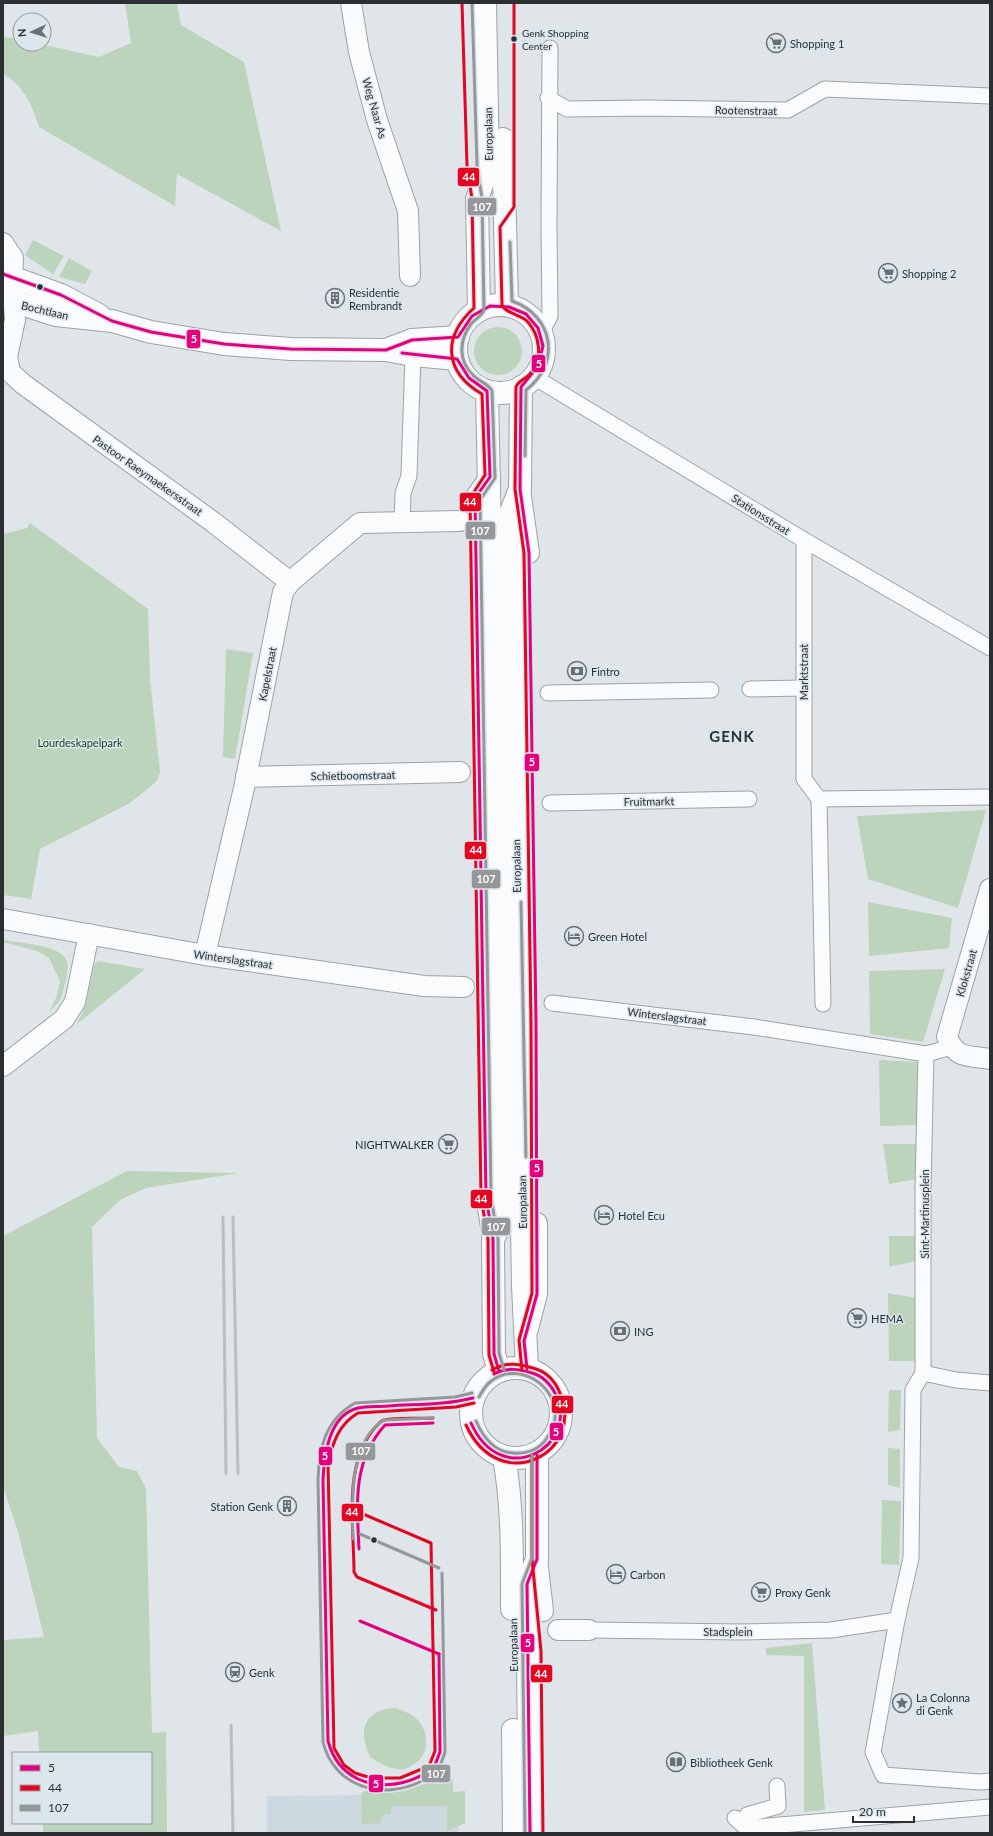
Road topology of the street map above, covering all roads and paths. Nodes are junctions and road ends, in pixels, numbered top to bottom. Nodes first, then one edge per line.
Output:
1 (351, 3) edge
2 (485, 3) edge
3 (501, 3) edge
4 (550, 48) dead end
5 (985, 96) edge
6 (548, 98) junction
7 (3, 243) edge
8 (7, 276) edge
9 (410, 276) dead end
10 (8, 300) edge
11 (507, 306) junction
12 (479, 310) junction
13 (112, 321) junction
14 (541, 333) junction
15 (458, 336) junction
16 (386, 350) junction
17 (413, 355) junction
18 (457, 359) junction
19 (6, 365) edge
20 (539, 385) junction
21 (487, 391) junction
22 (490, 477) junction
23 (520, 489) junction
24 (475, 498) dead end
25 (460, 521) dead end
26 (402, 523) junction
27 (804, 540) junction
28 (529, 553) dead end
29 (290, 582) junction
30 (990, 648) edge
31 (803, 688) junction
32 (750, 689) dead end
33 (711, 690) dead end
34 (552, 693) dead end
35 (460, 772) dead end
36 (246, 777) junction
37 (990, 797) edge
38 (749, 799) dead end
39 (819, 800) junction
40 (550, 803) dead end
41 (990, 889) edge
42 (3, 919) edge
43 (89, 934) junction
44 (205, 955) junction
45 (464, 987) dead end
46 (552, 1003) dead end
47 (823, 1004) dead end
48 (954, 1050) junction
49 (926, 1054) junction
50 (990, 1059) edge
51 (3, 1066) edge
52 (488, 1208) dead end
53 (537, 1223) dead end
54 (493, 1239) junction
55 (524, 1341) junction
56 (527, 1369) junction
57 (500, 1371) junction
58 (923, 1373) junction
59 (990, 1383) edge
60 (537, 1455) junction
61 (504, 1457) junction
62 (537, 1559) junction
63 (543, 1611) dead end
64 (897, 1620) junction
65 (558, 1630) dead end
66 (589, 1630) joint
67 (990, 1781) edge
68 (777, 1786) dead end
69 (990, 1808) edge
70 (514, 1833) edge
71 (530, 1833) edge

1 - 9 street, Weg Naar As
2 - 12 main road, Europalaan
3 - 11 main road, Europalaan
4 - 6 street
5 - 6 street, Rootenstraat
6 - 14 street
7 - 8 street, Pastoor Raeymaekersstraat
8 - 10 street, Pastoor Raeymaekersstraat
8 - 13 main road, Bochtlaan
10 - 13 main road, Bochtlaan
10 - 19 street, Pastoor Raeymaekersstraat
11 - 12 main road, Europalaan
11 - 14 main road, Europalaan
12 - 15 main road
13 - 16 main road, Bochtlaan
14 - 20 main road, Europalaan
15 - 16 main road, Bochtlaan
15 - 18 main road
16 - 17 main road, Bochtlaan
17 - 18 main road, Bochtlaan
17 - 26 street
18 - 21 main road
19 - 29 street, Pastoor Raeymaekersstraat
20 - 21 main road
20 - 23 main road, Europalaan
20 - 27 street, Stationsstraat
21 - 22 main road, Europalaan
22 - 24 street
22 - 54 main road, Europalaan
23 - 28 street, Europalaan
23 - 55 main road, Europalaan
25 - 26 street, Kapelstraat
26 - 29 street, Kapelstraat
27 - 30 street, Stationsstraat
27 - 31 street, Marktstraat
29 - 36 street, Kapelstraat
31 - 32 street
31 - 39 street, Marktstraat
33 - 34 street
35 - 36 street, Schietboomstraat
36 - 44 street, Kapelstraat
37 - 39 street
38 - 40 street, Fruitmarkt
39 - 47 street
41 - 48 street, Klokstraat
42 - 43 street, Winterslagstraat
43 - 44 street, Winterslagstraat
43 - 51 street
44 - 45 street, Winterslagstraat
46 - 49 street, Winterslagstraat
48 - 49 street
48 - 50 street
49 - 58 street, Sint-Martinusplein
52 - 54 street, Europalaan
53 - 55 street, Europalaan
54 - 57 main road, Europalaan
55 - 56 main road, Europalaan
56 - 57 main road
56 - 60 main road
57 - 61 main road
58 - 59 street
58 - 64 street
60 - 61 main road
60 - 62 main road, Europalaan
61 - 70 main road, Europalaan
62 - 63 street
62 - 71 main road, Europalaan
64 - 66 street, Stadsplein
64 - 67 street
65 - 66 street, Stadsplein
68 - 69 street

